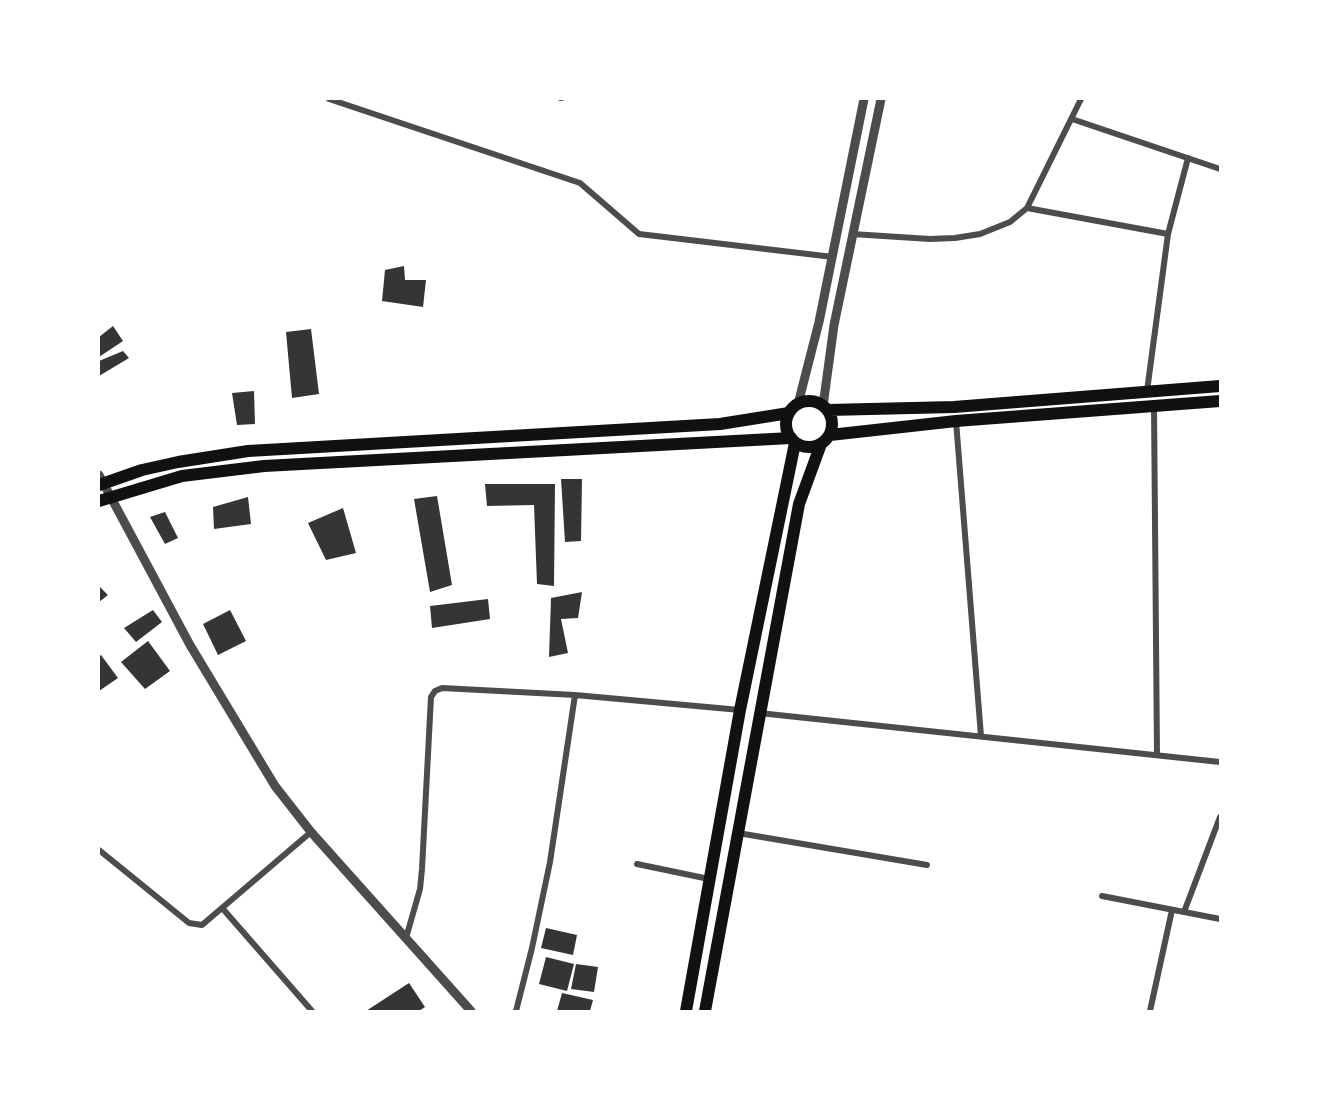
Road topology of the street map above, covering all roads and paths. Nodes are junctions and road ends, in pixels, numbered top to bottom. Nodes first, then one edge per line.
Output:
1 (329, 99) edge
2 (864, 99) edge
3 (881, 99) edge
4 (1081, 99) edge
5 (1072, 119) junction
6 (1188, 158) junction
7 (1220, 169) edge
8 (1027, 208) junction
9 (852, 234) junction
10 (1168, 234) junction
11 (833, 257) junction
12 (1220, 386) edge
13 (1147, 391) junction
14 (1220, 401) edge
15 (798, 404) junction
16 (1154, 406) junction
17 (826, 408) junction
18 (789, 413) junction
19 (956, 421) junction
20 (825, 440) junction
21 (793, 441) junction
22 (101, 481) edge
23 (111, 496) junction
24 (99, 501) edge
25 (575, 695) junction
26 (740, 710) junction
27 (759, 713) junction
28 (981, 736) junction
29 (1157, 755) junction
30 (1220, 762) edge
31 (1220, 817) edge
32 (311, 832) junction
33 (736, 833) junction
34 (99, 849) edge
35 (637, 864) dead end
36 (927, 865) dead end
37 (710, 879) junction
38 (1102, 896) dead end
39 (223, 909) junction
40 (1173, 910) junction
41 (1184, 912) junction
42 (1220, 919) edge
43 (406, 938) junction
44 (312, 1011) edge
45 (471, 1011) edge
46 (516, 1011) edge
47 (686, 1011) edge
48 (705, 1011) edge
49 (1150, 1011) edge

1 - 11 street
2 - 11 street
3 - 9 street
4 - 5 street
5 - 6 street
5 - 8 street
6 - 7 street
6 - 10 street
8 - 9 street
8 - 10 street
9 - 17 street
10 - 13 street
11 - 15 street
12 - 13 main road
13 - 17 main road
14 - 16 main road
15 - 17 main road
15 - 18 main road
16 - 19 main road
16 - 29 street
17 - 20 main road
18 - 21 main road
18 - 22 main road
19 - 20 main road
19 - 28 street
20 - 21 main road
20 - 27 main road
21 - 23 main road
21 - 26 main road
22 - 23 street
23 - 24 main road
23 - 32 street
25 - 26 street
25 - 43 street
25 - 46 street
26 - 37 main road
27 - 28 street
27 - 33 main road
28 - 29 street
29 - 30 street
31 - 41 street
32 - 39 street
32 - 43 street
33 - 36 street
33 - 48 main road
34 - 39 street
35 - 37 street
37 - 47 main road
38 - 40 street
39 - 44 street
40 - 41 street
40 - 49 street
41 - 42 street
43 - 45 street

